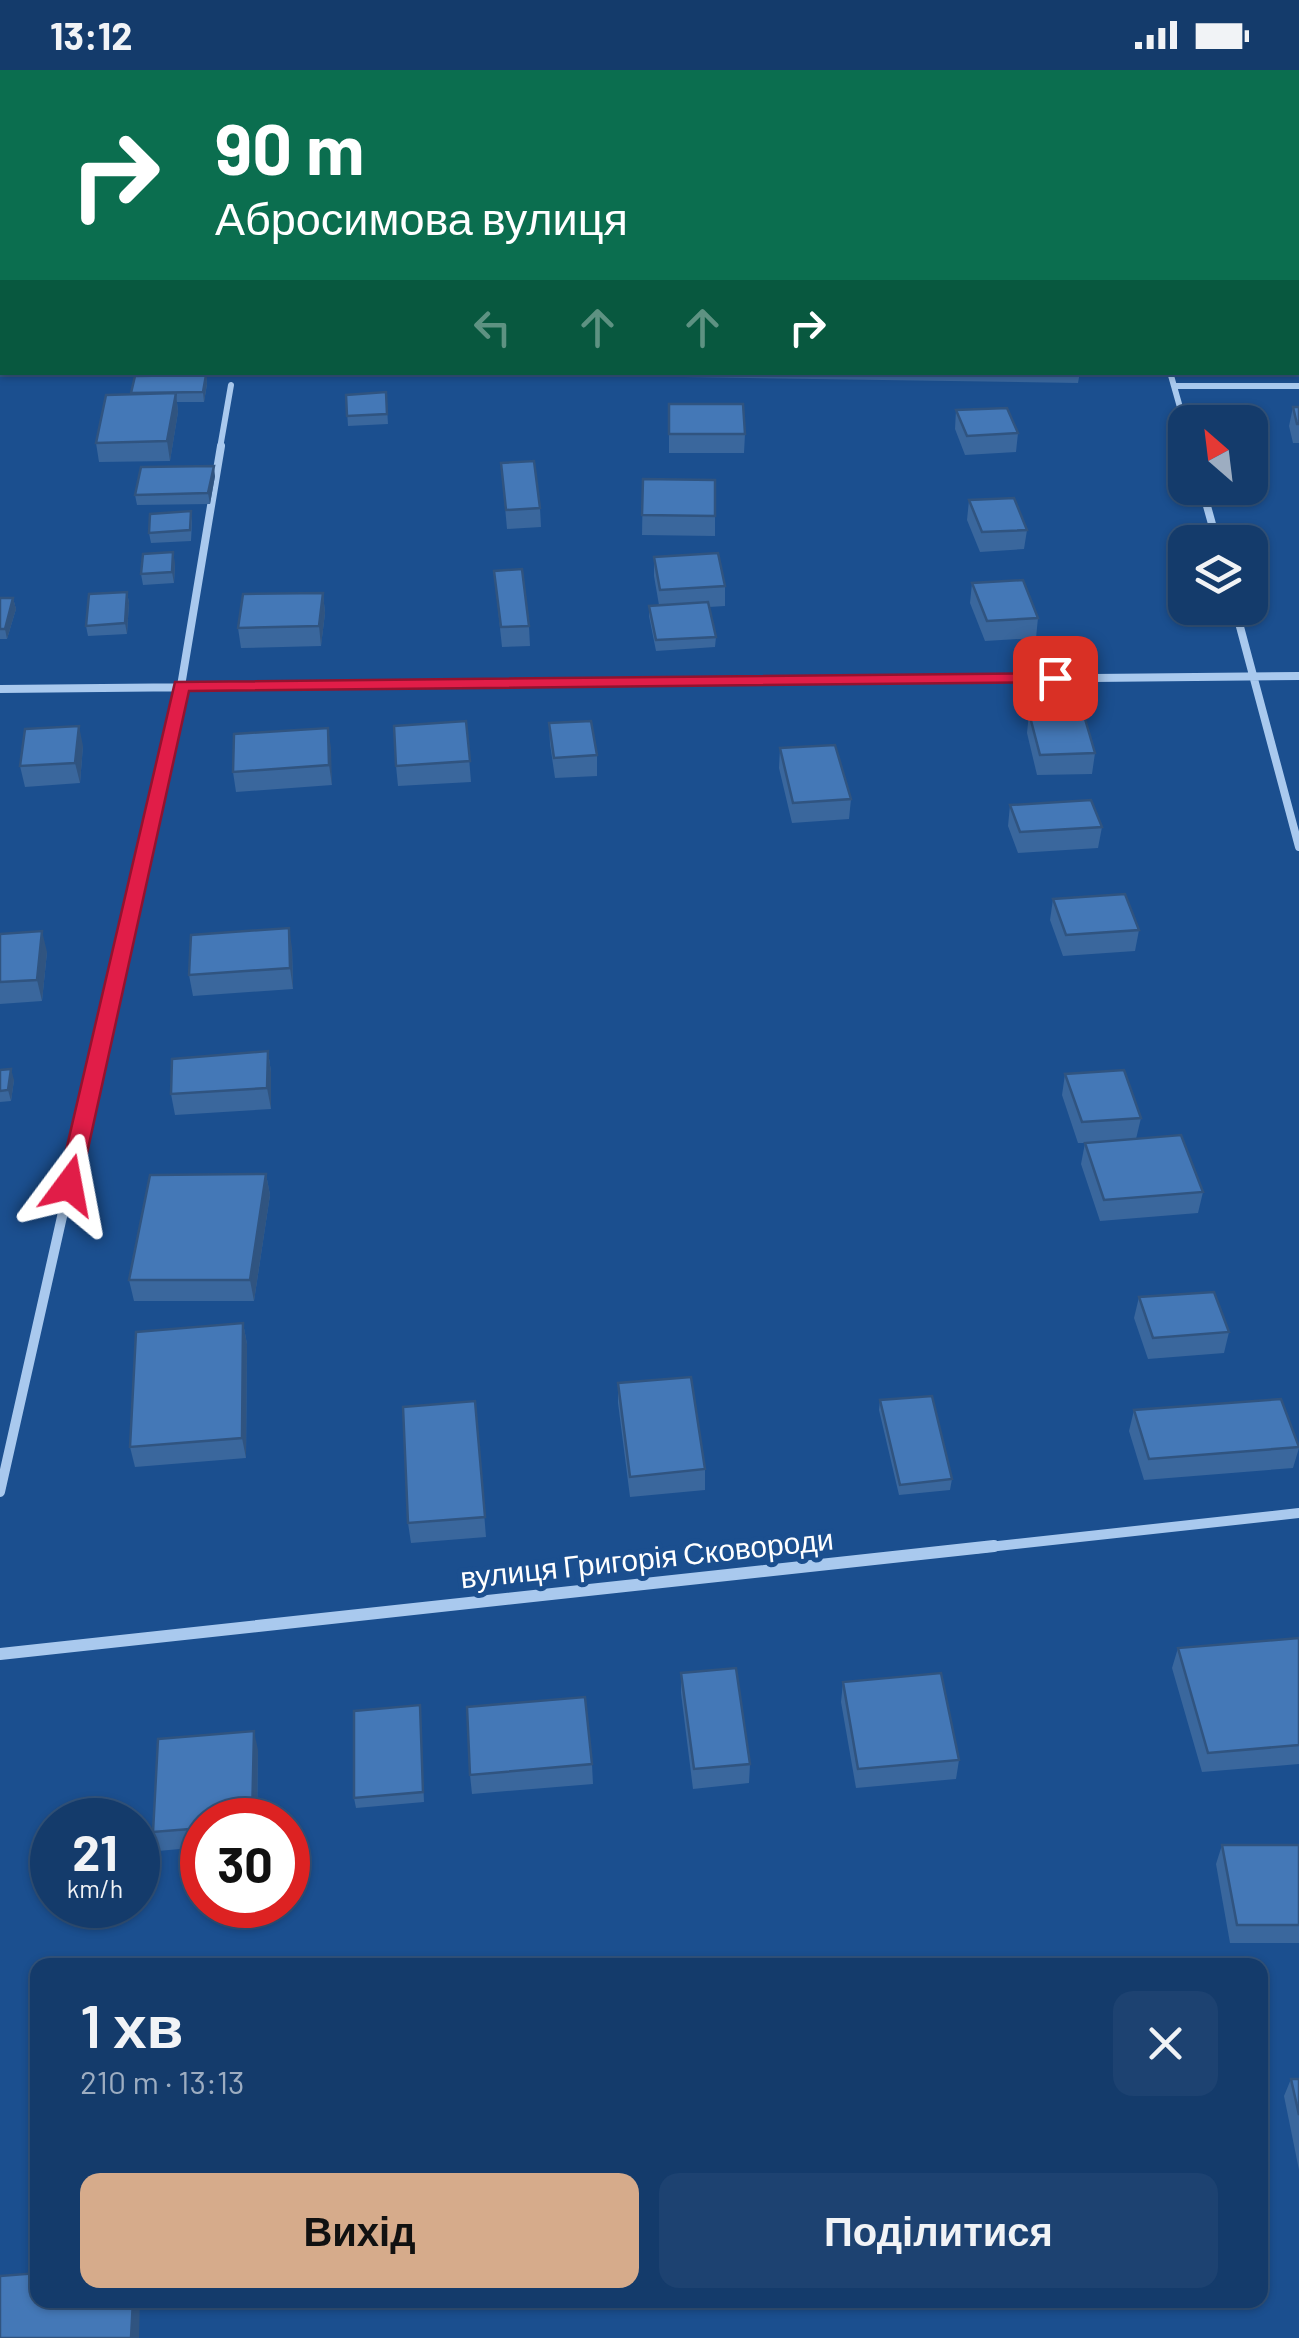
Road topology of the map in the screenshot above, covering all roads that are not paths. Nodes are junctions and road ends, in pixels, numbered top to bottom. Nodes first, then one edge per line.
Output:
1 (1171, 375) edge
2 (231, 385) dead end
3 (1174, 386) junction
4 (1299, 386) edge
5 (1179, 405) edge
6 (1240, 625) edge
7 (1299, 676) edge
8 (1254, 677) junction
9 (181, 686) junction
10 (0, 688) edge
11 (1299, 847) edge
12 (0, 1492) edge
13 (1299, 1513) edge
14 (0, 1654) edge

1 - 3 street
2 - 9 street
3 - 4 street
3 - 5 street
6 - 8 street
7 - 8 street
8 - 9 street
8 - 11 street
9 - 10 street
9 - 12 street
13 - 14 street, вулиця Григорія Сковороди

